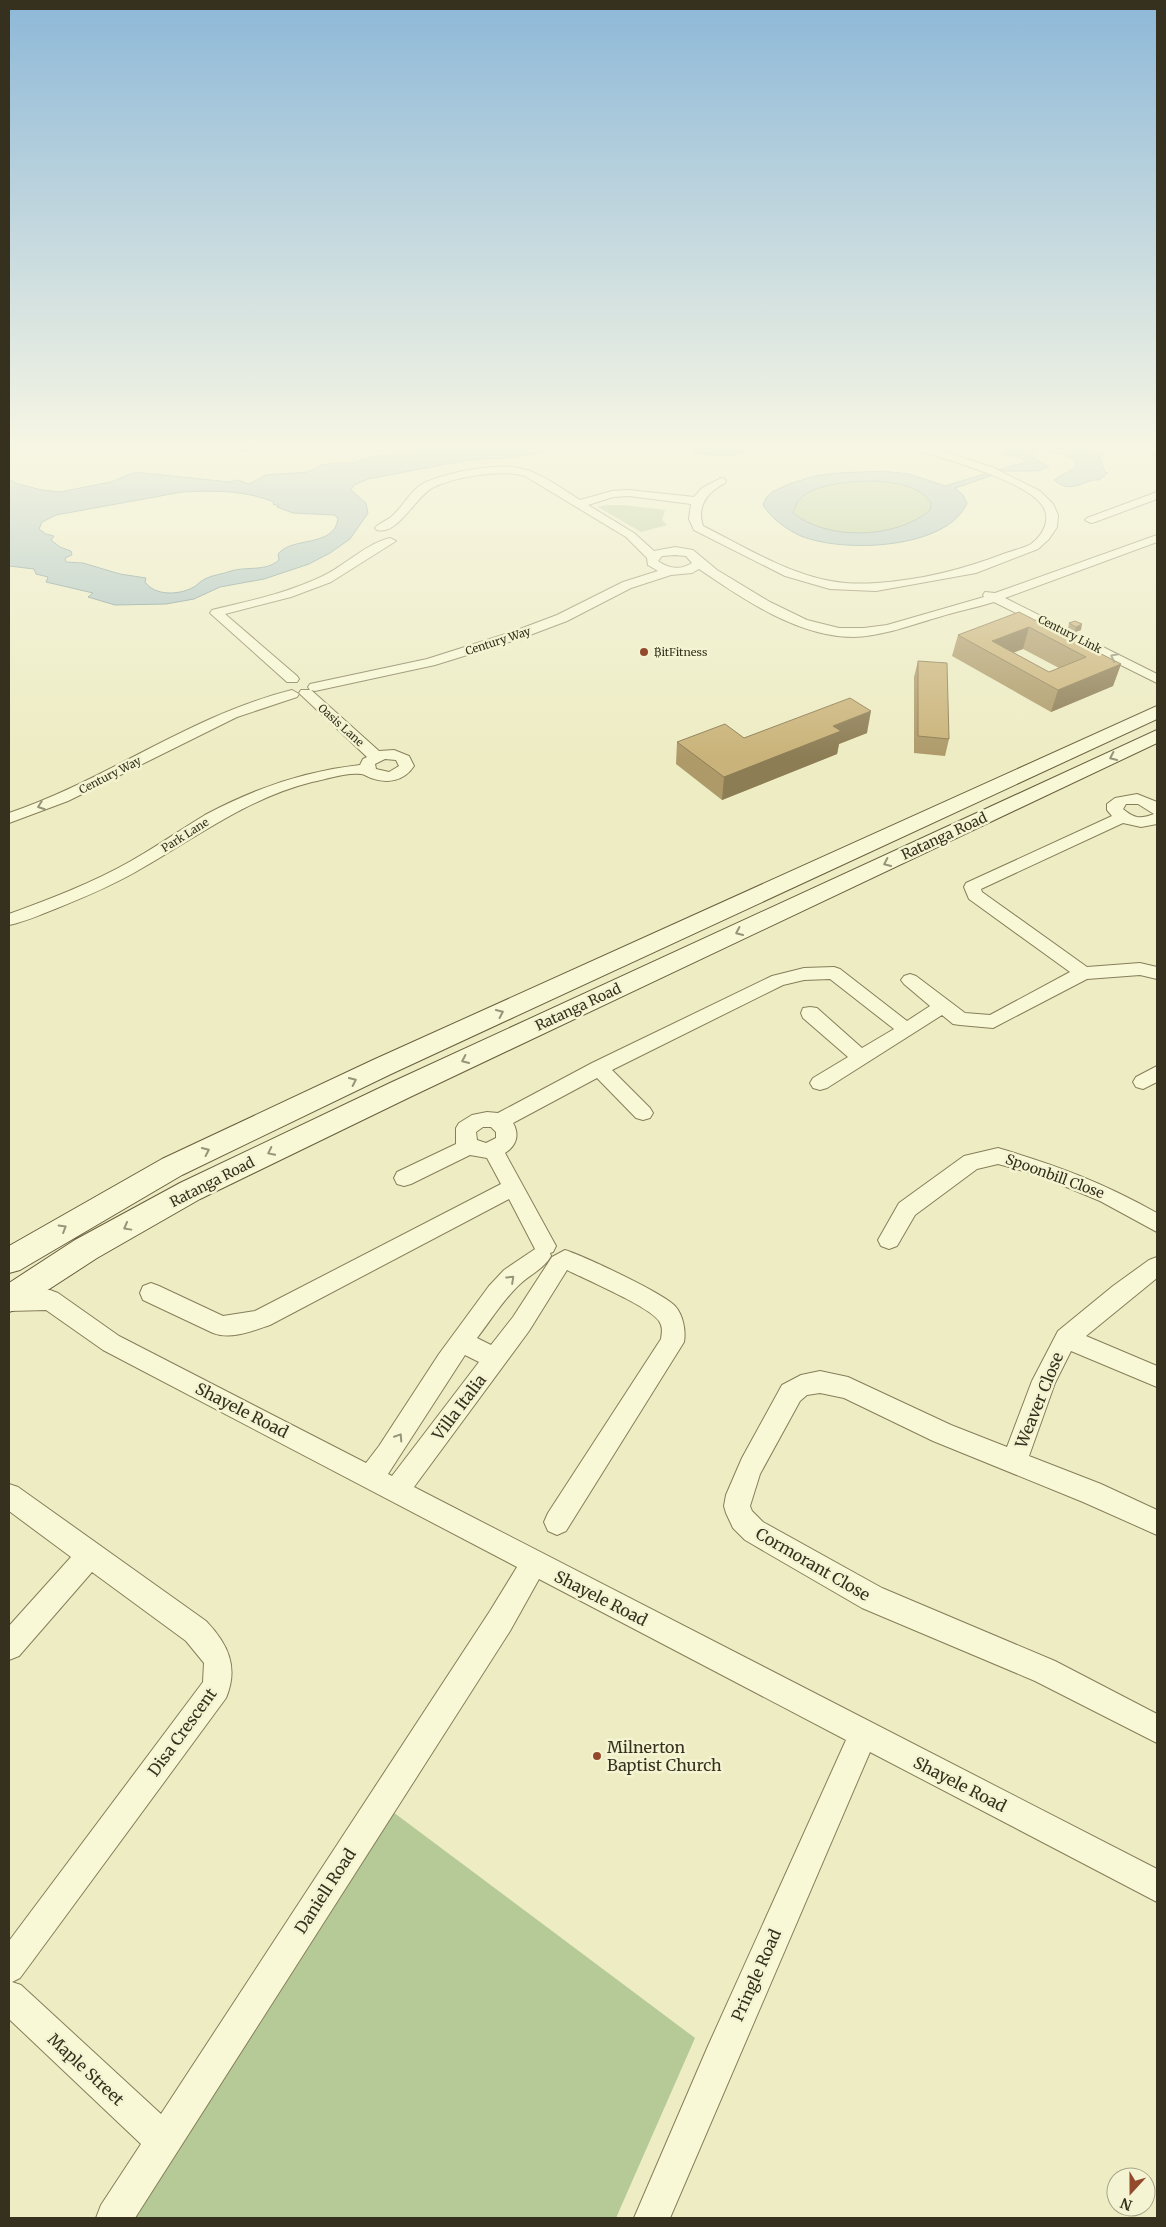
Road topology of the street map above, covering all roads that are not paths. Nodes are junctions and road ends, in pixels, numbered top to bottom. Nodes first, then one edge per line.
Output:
1 (371, 549) edge
2 (373, 549) edge
3 (643, 549) edge
4 (670, 549) edge
5 (740, 549) edge
6 (1029, 549) edge
7 (1128, 549) edge
8 (676, 551) junction
9 (368, 553) junction
10 (653, 559) junction
11 (698, 562) junction
12 (1041, 568) dead end
13 (674, 571) junction
14 (998, 584) junction
15 (738, 589) junction
16 (981, 590) junction
17 (1014, 592) junction
18 (995, 598) junction
19 (1027, 598) dead end
20 (936, 614) junction
21 (1140, 656) dead end
22 (1157, 664) edge
23 (1157, 679) edge
24 (299, 686) junction
25 (1157, 712) edge
26 (1157, 736) edge
27 (372, 763) joint
28 (1150, 797) edge
29 (9, 805) edge
30 (1157, 810) edge
31 (1122, 817) junction
32 (9, 818) edge
33 (1157, 818) edge
34 (1142, 823) junction
35 (1157, 831) edge
36 (9, 920) edge
37 (1083, 973) junction
38 (1157, 973) edge
39 (910, 980) dead end
40 (942, 1006) junction
41 (810, 1014) dead end
42 (907, 1030) junction
43 (861, 1058) junction
44 (599, 1068) junction
45 (820, 1082) dead end
46 (643, 1113) dead end
47 (498, 1122) junction
48 (470, 1146) junction
49 (493, 1150) junction
50 (404, 1178) dead end
51 (514, 1187) junction
52 (1157, 1223) edge
53 (889, 1240) dead end
54 (13, 1253) edge
55 (553, 1256) junction
56 (1157, 1266) edge
57 (49, 1286) junction
58 (150, 1293) dead end
59 (9, 1300) edge
60 (1066, 1338) junction
61 (462, 1341) junction
62 (495, 1359) junction
63 (1157, 1377) edge
64 (1014, 1463) junction
65 (370, 1477) junction
66 (397, 1490) junction
67 (9, 1496) edge
68 (558, 1522) dead end
69 (1157, 1523) edge
70 (90, 1555) junction
71 (534, 1563) junction
72 (9, 1646) edge
73 (1157, 1729) edge
74 (863, 1734) junction
75 (1157, 1886) edge
76 (9, 1966) edge
77 (9, 1997) edge
78 (164, 2141) junction
79 (114, 2218) edge
80 (652, 2218) edge

1 - 9 street
2 - 9 street
3 - 10 street
4 - 8 street
5 - 6 street
7 - 17 street
8 - 10 street, Century Way
8 - 11 street
9 - 24 street, Oasis Lane
10 - 13 street
10 - 24 street, Century Way
11 - 13 street, Century Way
11 - 15 street
12 - 14 street
13 - 15 street
13 - 24 street, Century Way
14 - 16 street
14 - 17 street, Century Link
15 - 20 street
16 - 18 street, Century Link
16 - 20 street
17 - 18 street
17 - 19 street, Century Link
18 - 20 street
23 -> 18 street, Century Link
21 - 22 street
24 - 27 street, Oasis Lane
24 - 29 street, Century Way
24 -> 32 street, Century Way
54 -> 25 main road, Ratanga Road
26 -> 57 main road, Ratanga Road
27 - 36 street, Park Lane
28 - 30 street
28 - 31 street
31 - 34 street
31 - 37 street
33 - 34 street
34 - 35 street
37 - 38 street
37 - 40 street
39 - 40 street
40 - 42 street
41 - 43 street
42 - 43 street
42 - 44 street
43 - 45 street
44 - 46 street
44 - 47 street
47 - 48 street
47 - 49 street
48 - 49 street
48 - 50 street
49 - 51 street
51 - 55 street
51 - 58 street
52 - 53 street, Spoonbill Close
54 - 57 main road
61 -> 55 street
55 - 62 street, Villa Italia
55 - 68 street
56 - 60 street, Weaver Close
57 - 59 main road, Ratanga Road
57 - 65 street, Shayele Road
60 - 63 street, Weaver Close
60 - 64 street, Weaver Close
61 - 62 street
65 -> 61 street
62 - 66 street, Villa Italia
64 - 69 street, Cormorant Close
64 - 73 street, Cormorant Close
65 - 66 street, Shayele Road
66 - 71 street, Shayele Road
67 - 70 street, Disa Crescent
70 - 72 street
70 - 76 street, Disa Crescent
71 - 74 street, Shayele Road
71 - 78 street, Daniell Road
74 - 75 street, Shayele Road
74 - 80 street, Pringle Road
77 - 78 street, Maple Street
78 - 79 street, Daniell Road

